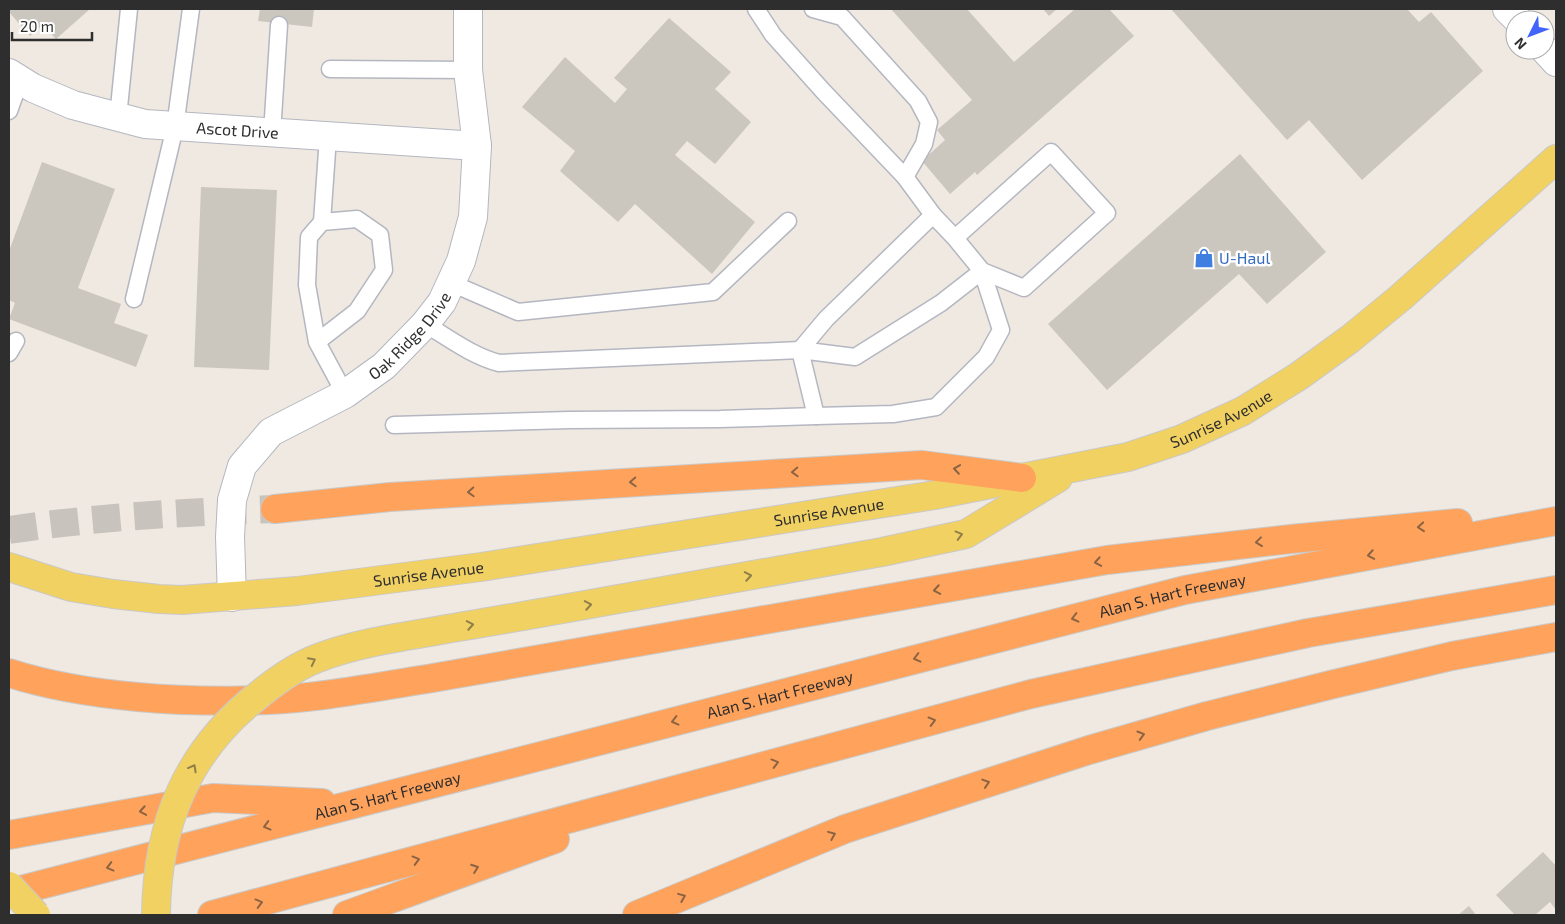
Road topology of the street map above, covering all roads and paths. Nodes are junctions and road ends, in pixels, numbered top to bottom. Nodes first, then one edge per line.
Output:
1 (130, 9) edge
2 (191, 9) edge
3 (468, 9) edge
4 (756, 9) edge
5 (813, 9) edge
6 (279, 26) dead end
7 (330, 68) dead end
8 (468, 70) junction
9 (14, 76) edge
10 (9, 111) edge
11 (118, 117) junction
12 (175, 127) junction
13 (272, 133) junction
14 (328, 137) junction
15 (477, 146) junction
16 (1556, 159) edge
17 (905, 177) junction
18 (933, 215) junction
19 (788, 221) dead end
20 (322, 222) junction
21 (955, 238) junction
22 (982, 271) junction
23 (451, 283) junction
24 (134, 299) dead end
25 (425, 324) junction
26 (317, 342) junction
27 (800, 350) junction
28 (345, 394) junction
29 (816, 416) junction
30 (394, 425) dead end
31 (1073, 469) junction
32 (1022, 478) junction
33 (275, 509) tunnel mouth
34 (1556, 514) edge
35 (1556, 521) edge
36 (9, 567) edge
37 (1556, 590) edge
38 (232, 597) junction
39 (1556, 637) edge
40 (9, 673) edge
41 (745, 771) junction
42 (348, 805) junction
43 (9, 835) edge
44 (9, 886) edge
45 (9, 893) edge
46 (36, 915) edge
47 (156, 915) edge
48 (212, 915) edge
49 (347, 915) edge
50 (637, 915) edge

1 - 11 lane
2 - 12 lane
3 - 8 street, Oak Ridge Drive
4 - 17 lane
5 - 17 lane
6 - 13 lane
7 - 8 lane
8 - 15 street, Oak Ridge Drive
9 - 10 lane
9 - 11 street, Ascot Drive
11 - 12 street, Ascot Drive
12 - 13 street, Ascot Drive
12 - 24 lane
13 - 14 street, Ascot Drive
14 - 15 street, Ascot Drive
14 - 20 lane
15 - 23 street, Oak Ridge Drive
16 - 31 main road, Sunrise Avenue
17 - 18 lane
18 - 21 lane
18 - 27 lane
19 - 23 lane
20 - 26 lane
20 - 26 lane
21 - 22 lane
21 - 22 lane
22 - 27 lane
22 - 29 lane
23 - 25 street, Oak Ridge Drive
25 - 27 lane
25 - 28 street, Oak Ridge Drive
26 - 28 lane
27 - 29 lane
28 - 38 street, Oak Ridge Drive
29 - 30 lane
31 - 32 main road, Sunrise Avenue
47 -> 31 main road, bridge
32 -> 33 highway
32 - 38 main road, Sunrise Avenue
34 -> 40 highway
35 -> 42 highway, Alan S. Hart Freeway
36 - 38 main road, Sunrise Avenue
41 -> 37 highway
50 -> 39 highway
48 -> 41 highway
49 -> 41 highway
42 -> 43 highway
42 -> 45 highway, Alan S. Hart Freeway
44 - 46 main road, bridge

